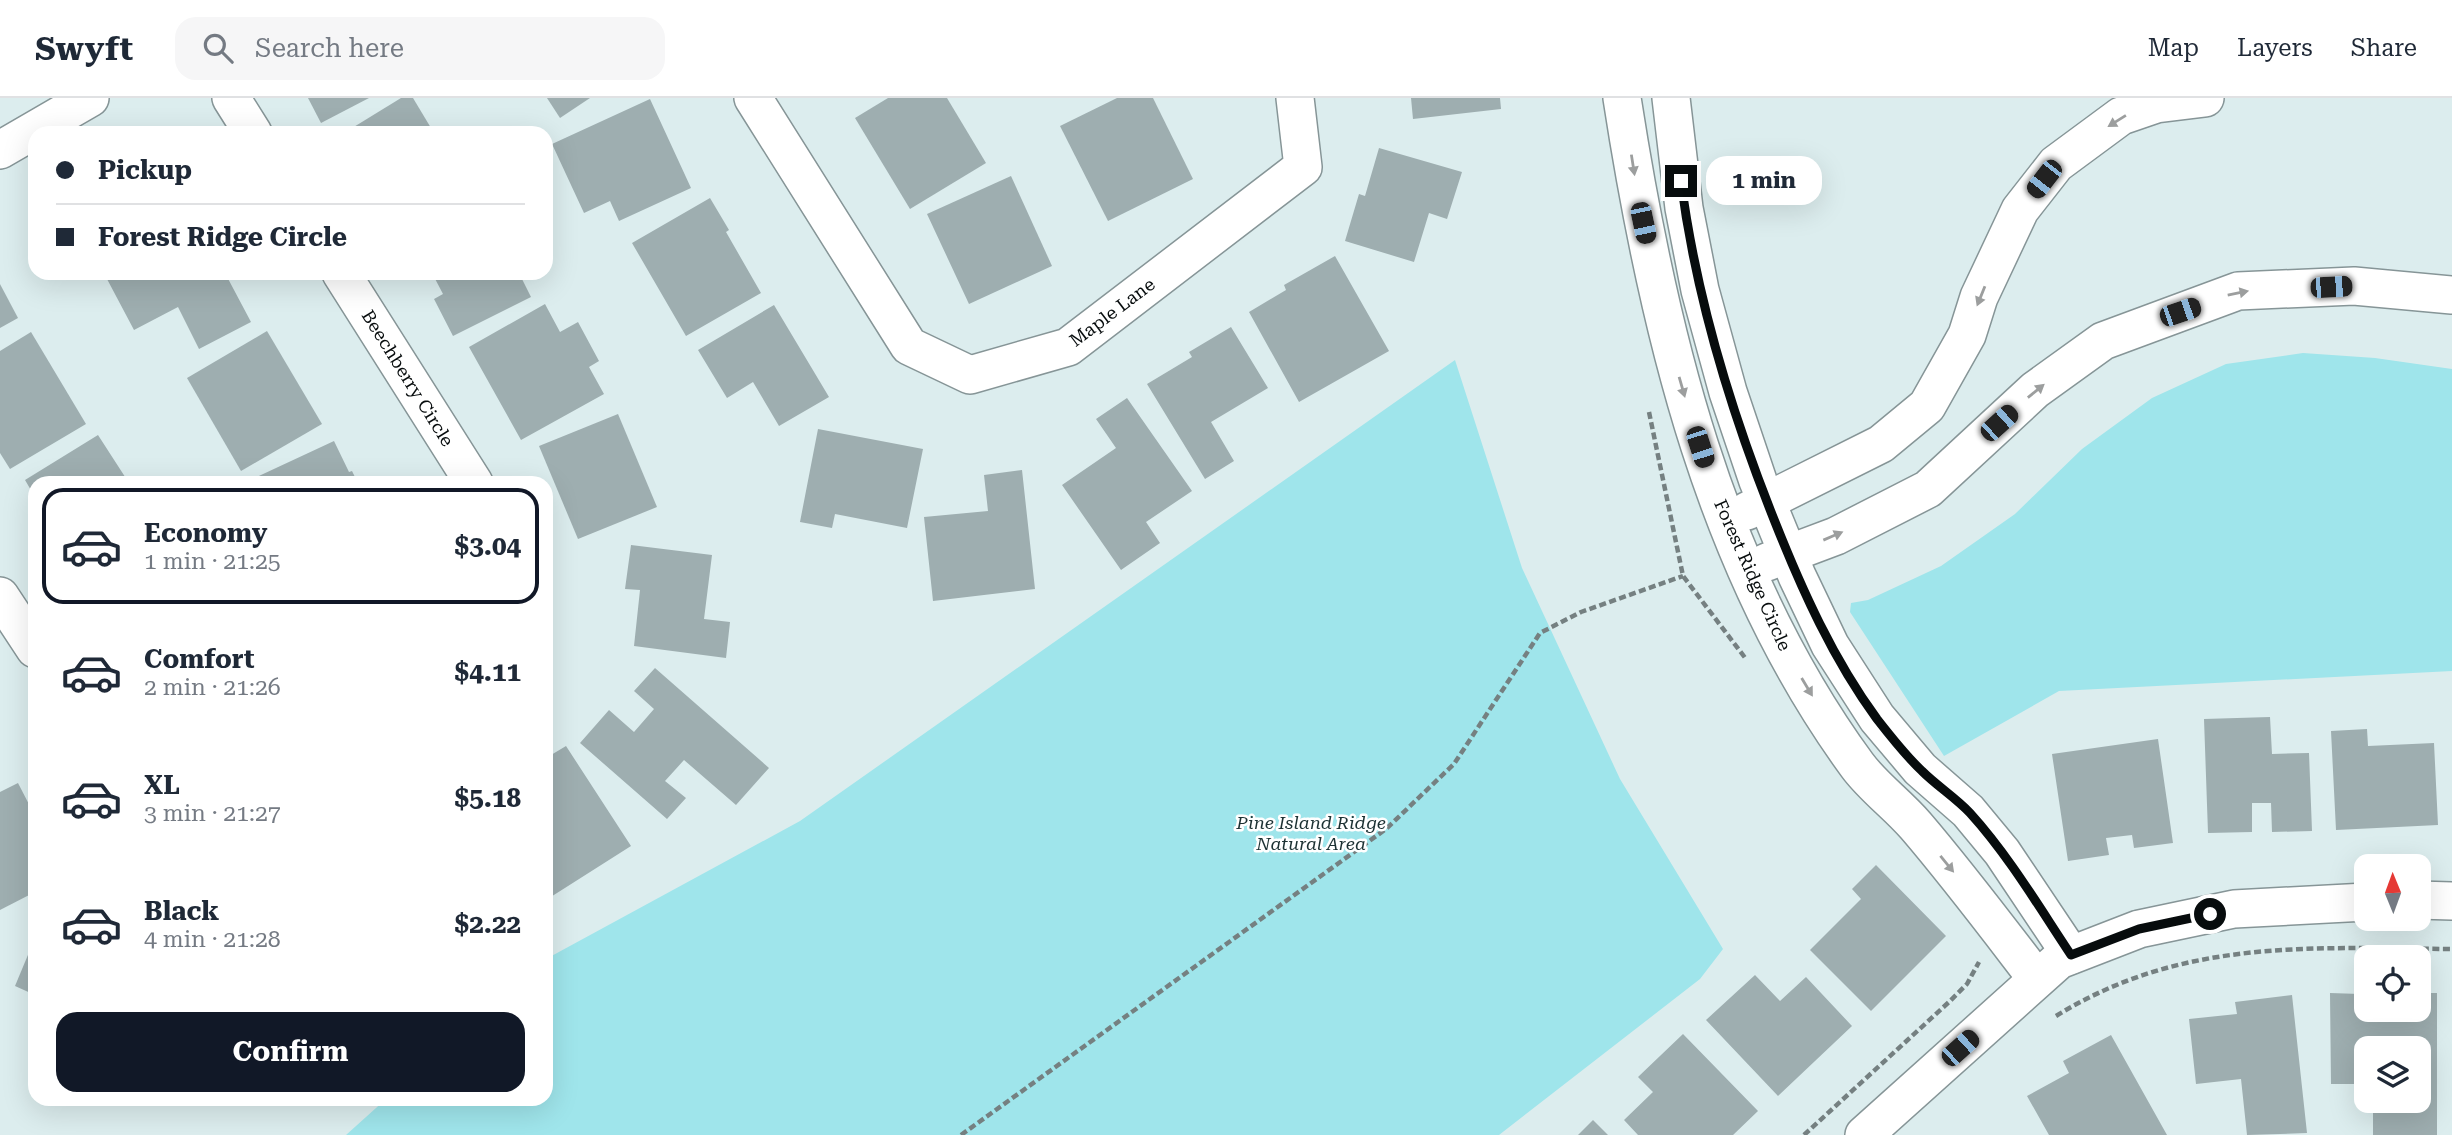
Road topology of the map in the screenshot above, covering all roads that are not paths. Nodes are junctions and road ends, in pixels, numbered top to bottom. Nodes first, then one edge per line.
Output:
1 (90, 98) edge
2 (231, 98) edge
3 (753, 98) edge
4 (1295, 98) edge
5 (1622, 98) edge
6 (1671, 98) edge
7 (2205, 98) edge
8 (42, 126) edge
9 (249, 126) edge
10 (28, 134) edge
11 (0, 150) edge
12 (345, 280) edge
13 (2452, 295) edge
14 (470, 476) edge
15 (1767, 502) junction
16 (1727, 521) junction
17 (1788, 554) junction
18 (1746, 570) junction
19 (0, 596) edge
20 (28, 638) edge
21 (2431, 900) edge
22 (2452, 901) edge
23 (2354, 903) edge
24 (2071, 955) junction
25 (2037, 979) junction
26 (1864, 1135) edge

1 - 8 street
2 - 9 street
3 - 4 street, Maple Lane
5 -> 16 street, Forest Ridge Circle
6 - 15 street
7 -> 15 street
10 - 11 street
12 - 14 street, Beechberry Circle
17 -> 13 street
15 - 16 street
15 - 17 street
16 - 18 street, Forest Ridge Circle
17 - 18 street
17 - 24 street
18 -> 25 street, Forest Ridge Circle
19 - 20 street
21 - 22 street
23 - 24 street
24 - 25 street
25 - 26 street

